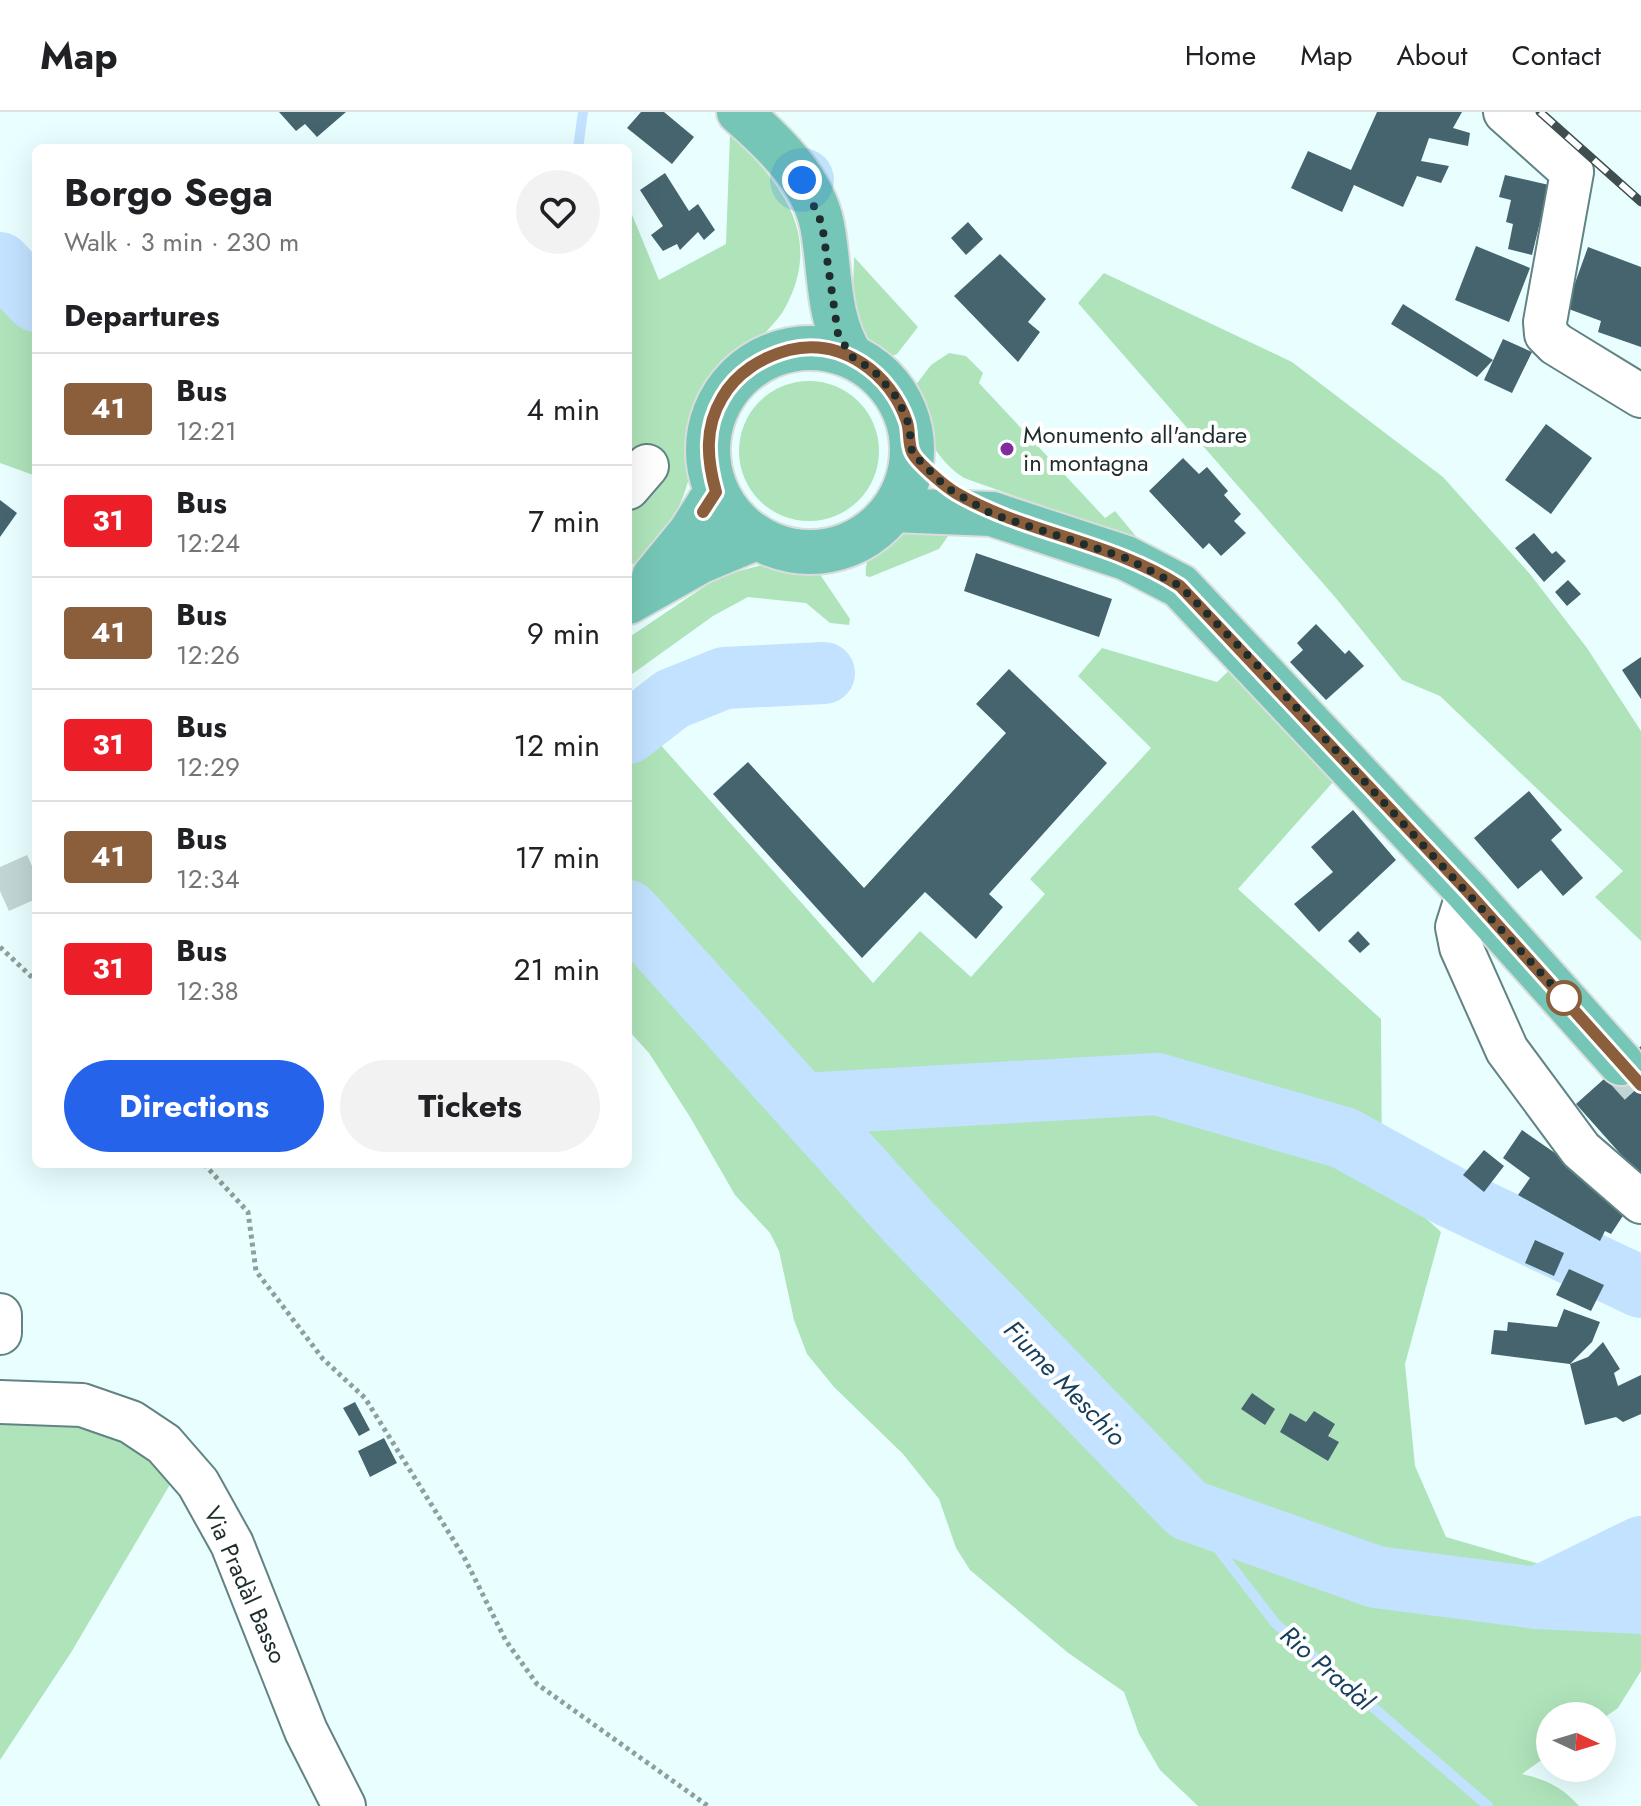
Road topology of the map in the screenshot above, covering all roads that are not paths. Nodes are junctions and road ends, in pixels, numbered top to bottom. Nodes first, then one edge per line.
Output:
1 (739, 112) edge
2 (1505, 112) edge
3 (825, 247) junction
4 (771, 355) junction
5 (851, 356) junction
6 (1641, 396) edge
7 (912, 453) junction
8 (716, 492) junction
9 (893, 510) junction
10 (992, 514) junction
11 (756, 538) junction
12 (632, 599) edge
13 (632, 600) edge
14 (1468, 892) junction
15 (1621, 1063) tunnel mouth
16 (1641, 1202) edge
17 (0, 1315) edge
18 (0, 1333) edge
19 (0, 1402) edge
20 (344, 1806) edge

1 - 3 main road
2 - 6 street
3 - 4 main road
3 - 5 main road
4 - 5 main road
4 - 8 main road
5 - 7 main road
7 - 9 main road
7 - 10 main road
8 - 11 main road
8 - 12 main road
9 - 10 main road
9 - 11 main road
10 - 14 main road
11 - 13 main road
14 - 15 main road
14 - 16 street
17 - 18 street
19 - 20 street, Via Pradàl Basso

